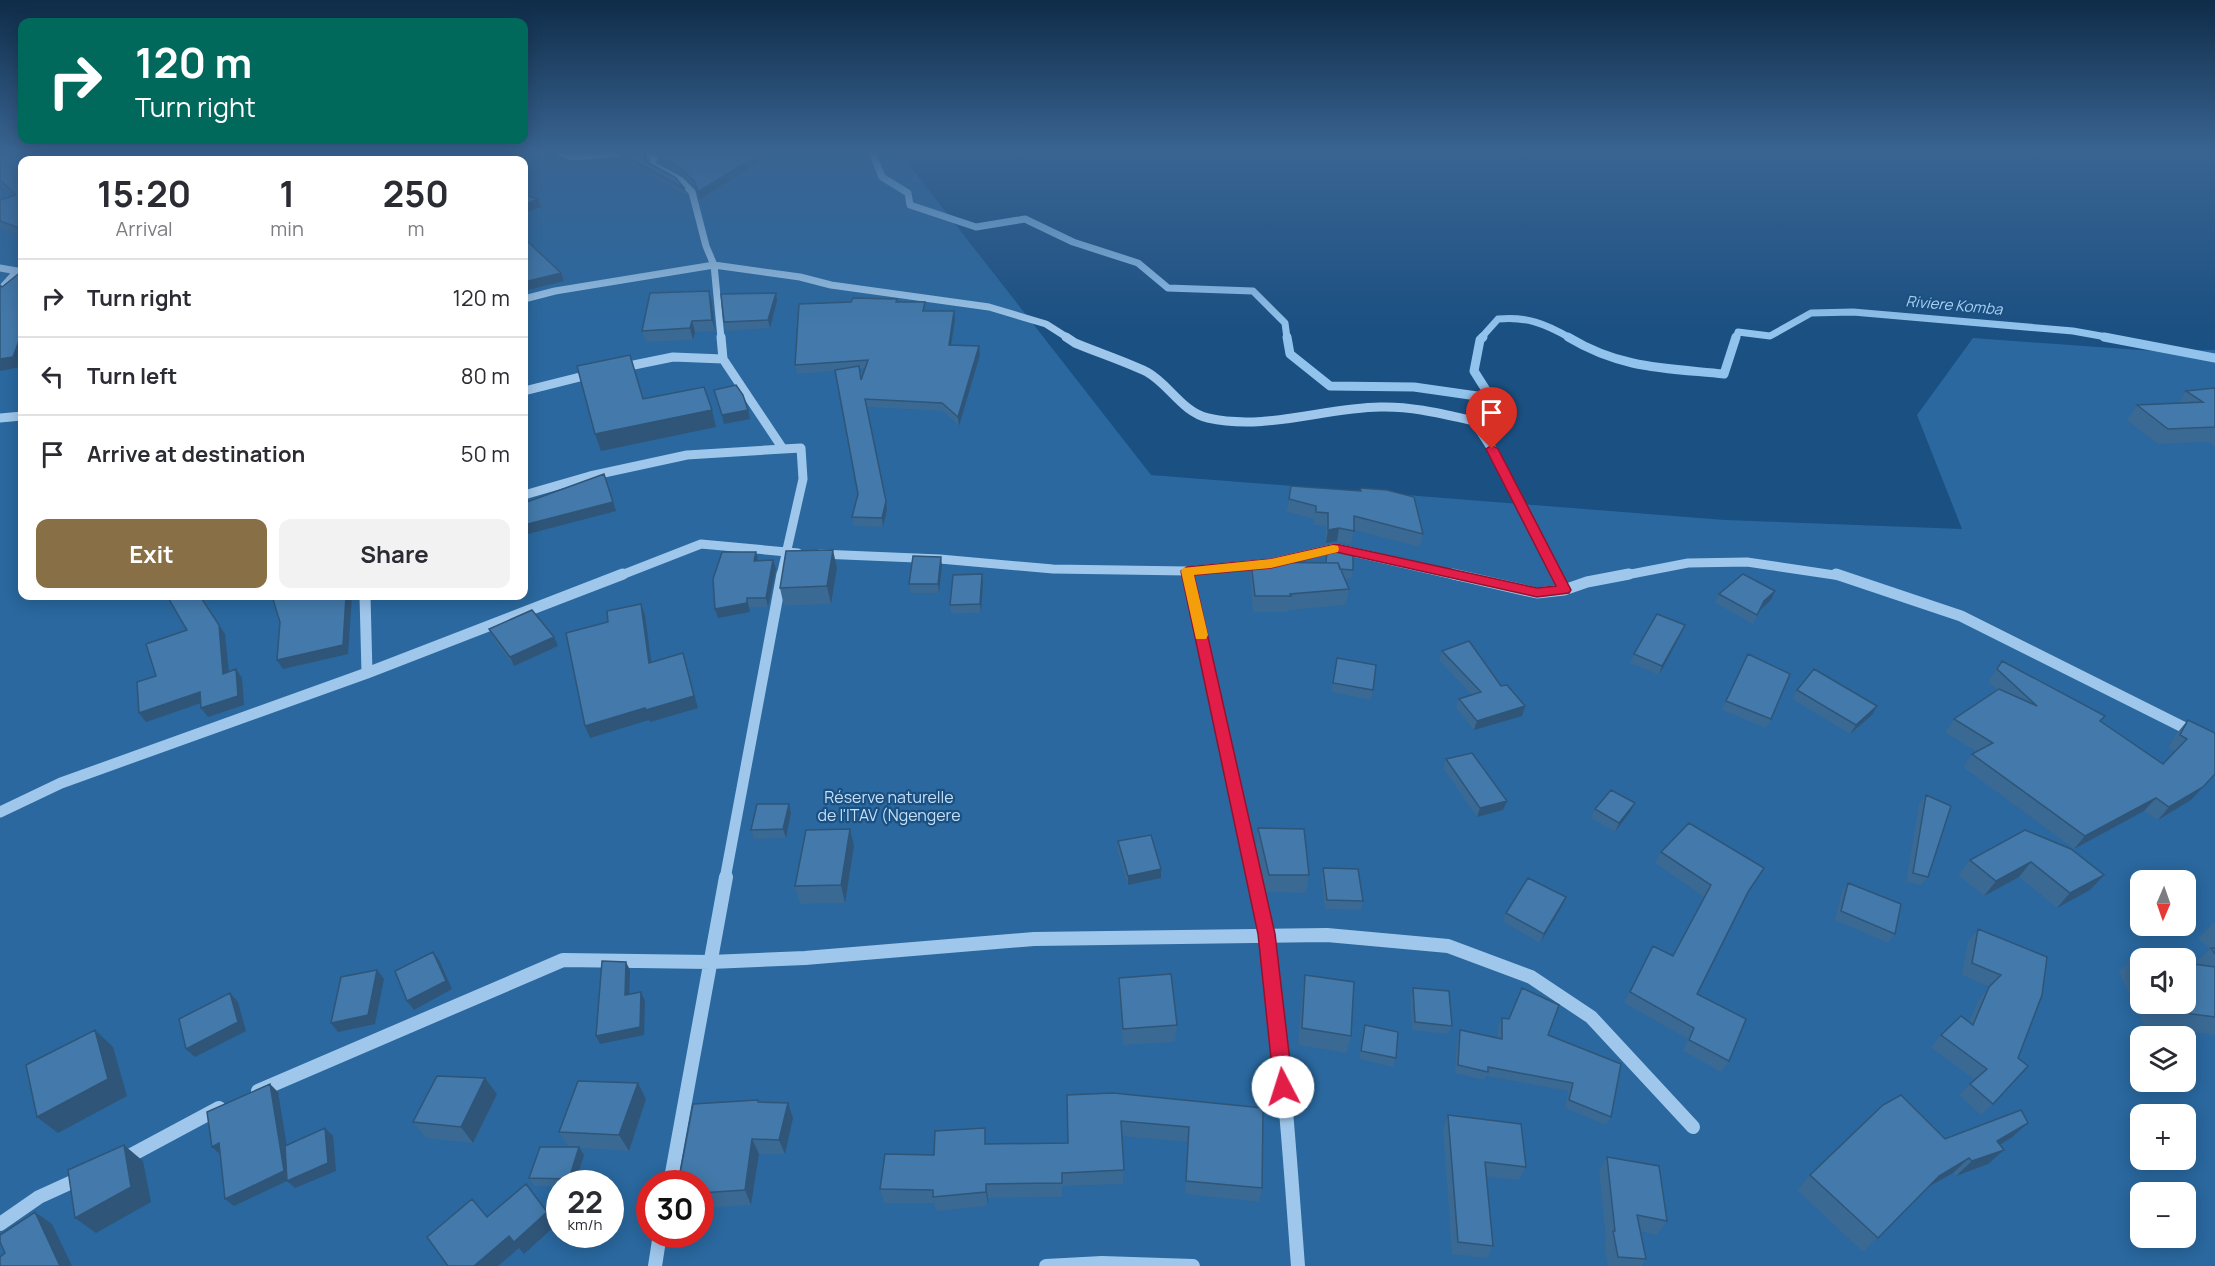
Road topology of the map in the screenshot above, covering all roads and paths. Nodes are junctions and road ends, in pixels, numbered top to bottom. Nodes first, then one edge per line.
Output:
1 (697, 211) edge
2 (714, 265) junction
3 (0, 268) edge
4 (18, 269) edge
5 (18, 271) edge
6 (0, 290) edge
7 (528, 297) edge
8 (723, 359) junction
9 (615, 369) edge
10 (603, 372) edge
11 (528, 390) edge
12 (18, 416) edge
13 (0, 418) edge
14 (783, 449) junction
15 (528, 494) edge
16 (788, 553) junction
17 (1187, 571) junction
18 (1564, 590) junction
19 (365, 600) edge
20 (367, 673) junction
21 (2215, 743) edge
22 (0, 812) edge
23 (1266, 934) junction
24 (710, 962) junction
25 (1693, 1127) dead end
26 (673, 1170) edge
27 (0, 1224) edge
28 (658, 1248) edge
29 (655, 1266) edge
30 (1046, 1266) edge
31 (1193, 1266) edge
32 (1298, 1266) edge

1 - 2 street
2 - 7 street
2 - 8 street
2 - 18 street
3 - 4 street
5 - 6 street
8 - 9 street
8 - 14 street
10 - 11 street
12 - 13 street
14 - 15 street
14 - 16 street
16 - 17 street
16 - 20 street
16 - 24 street
17 - 18 street
17 - 23 street
18 - 21 street
19 - 20 street
20 - 22 street
23 - 24 street
23 - 25 street
23 - 32 street
24 - 26 street
24 - 27 street
28 - 29 street
30 - 31 street

